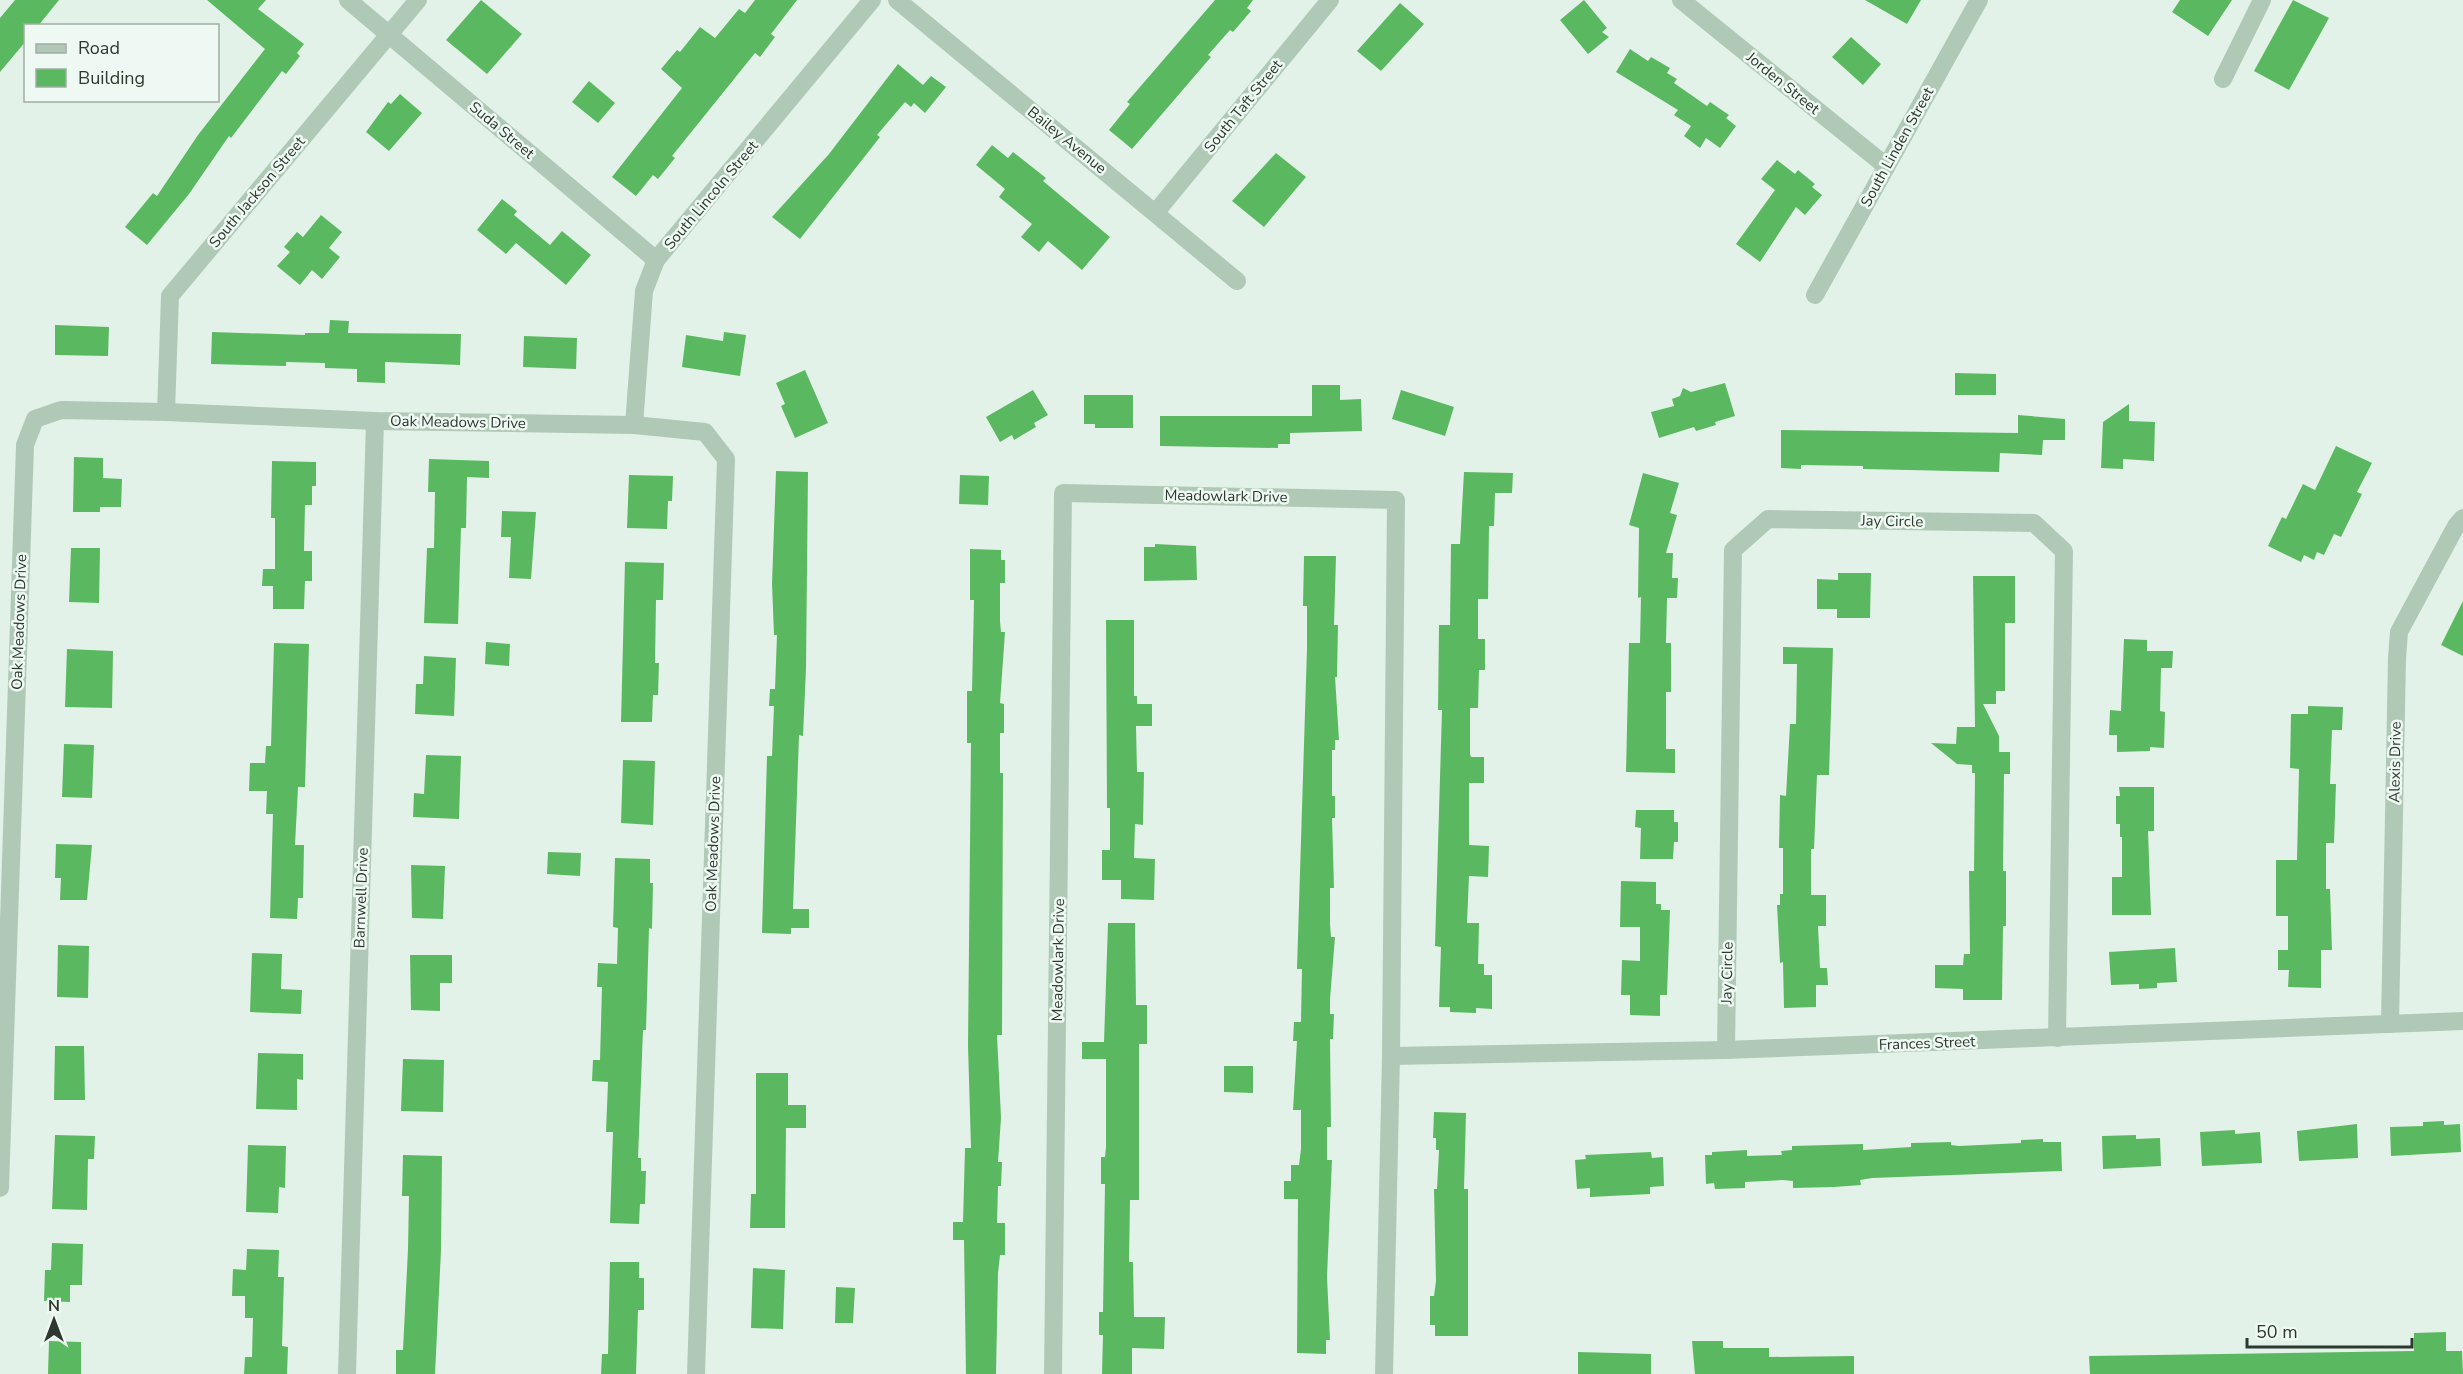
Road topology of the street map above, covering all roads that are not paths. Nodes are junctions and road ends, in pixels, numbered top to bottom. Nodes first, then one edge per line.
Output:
1 (348, 0) edge
2 (418, 0) edge
3 (872, 0) edge
4 (897, 0) edge
5 (1330, 0) edge
6 (1681, 0) edge
7 (1979, 0) edge
8 (2262, 0) edge
9 (389, 34) junction
10 (2223, 79) dead end
11 (1886, 166) junction
12 (1156, 213) junction
13 (656, 260) junction
14 (1237, 281) dead end
15 (1815, 295) dead end
16 (166, 412) junction
17 (375, 421) junction
18 (634, 425) junction
19 (2463, 518) edge
20 (2463, 1021) edge
21 (2390, 1024) junction
22 (2057, 1038) junction
23 (1726, 1050) junction
24 (1391, 1056) junction
25 (0, 1188) edge
26 (346, 1374) edge
27 (696, 1374) edge
28 (1053, 1374) edge
29 (1384, 1374) edge

1 - 9 street, Suda Street
2 - 9 street, South Jackson Street
3 - 13 street, South Lincoln Street
4 - 12 street, Bailey Avenue
5 - 12 street, South Taft Street
6 - 11 street, Jorden Street
7 - 11 street, South Linden Street
8 - 10 street
9 - 13 street, Suda Street
9 - 16 street, South Jackson Street
11 - 15 street, South Linden Street
12 - 14 street, Bailey Avenue
13 - 18 street, South Lincoln Street
16 - 17 street, Oak Meadows Drive
16 - 25 street, Oak Meadows Drive
17 - 18 street, Oak Meadows Drive
17 - 26 street, Barnwell Drive
18 - 27 street, Oak Meadows Drive
19 - 21 street, Alexis Drive
20 - 21 street, Frances Street
21 - 22 street, Frances Street
22 - 23 street, Frances Street
22 - 23 street, Jay Circle
23 - 24 street, Frances Street
24 - 28 street, Meadowlark Drive
24 - 29 street, Meadowlark Drive

